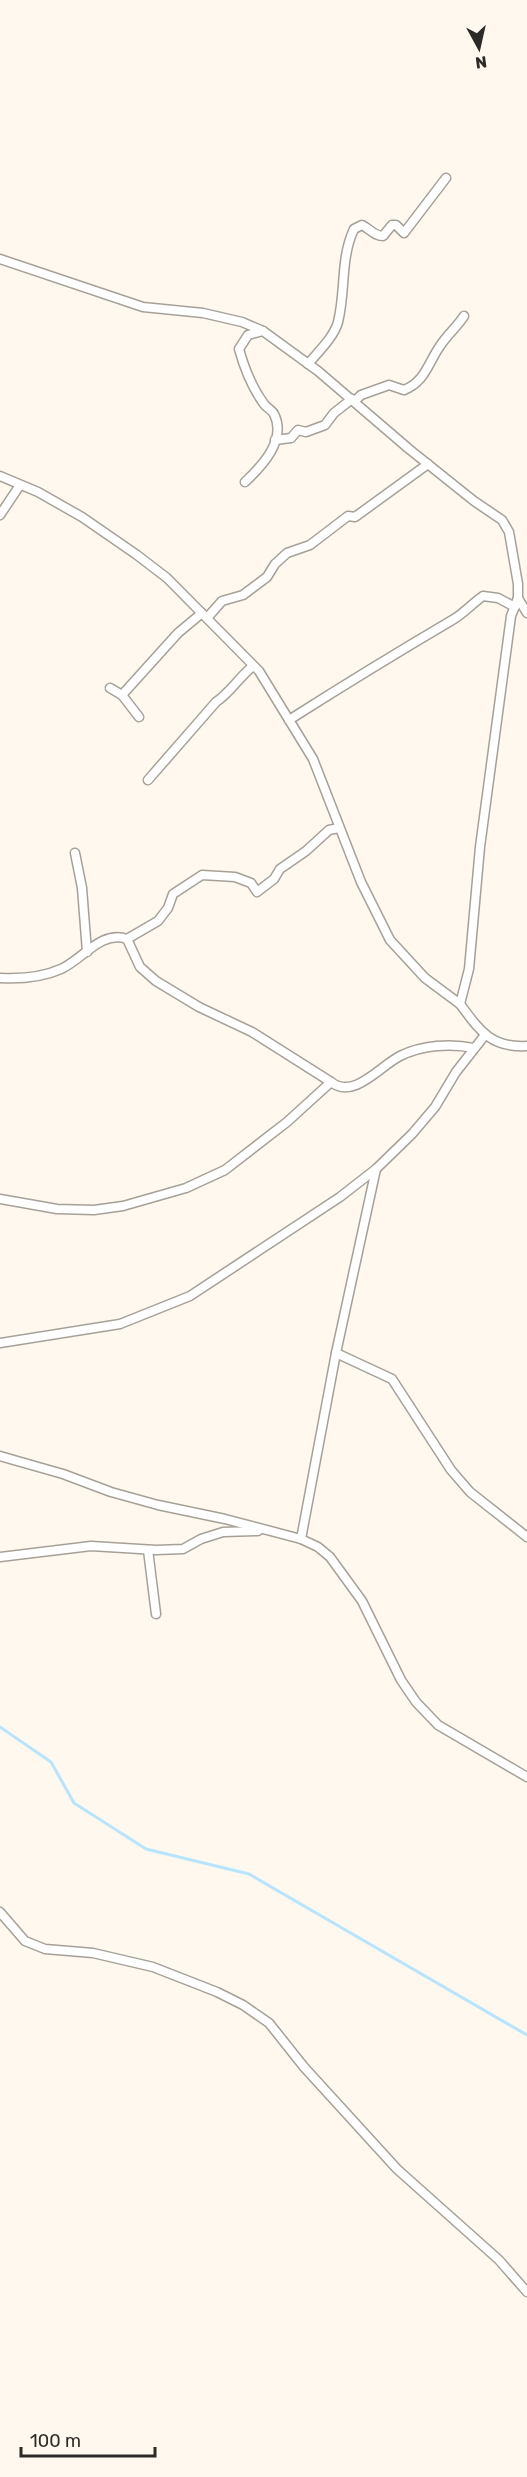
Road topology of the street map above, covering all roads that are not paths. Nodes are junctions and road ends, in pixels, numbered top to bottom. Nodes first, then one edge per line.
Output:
1 (446, 177) dead end
2 (0, 259) edge
3 (464, 316) dead end
4 (262, 331) junction
5 (308, 364) junction
6 (354, 400) junction
7 (275, 440) junction
8 (428, 464) junction
9 (0, 476) edge
10 (244, 482) dead end
11 (20, 485) junction
12 (0, 515) edge
13 (516, 602) junction
14 (527, 613) edge
15 (204, 615) junction
16 (253, 666) junction
17 (110, 688) dead end
18 (122, 695) junction
19 (139, 717) dead end
20 (289, 720) junction
21 (148, 780) dead end
22 (339, 828) junction
23 (75, 853) dead end
24 (127, 939) junction
25 (87, 952) junction
26 (0, 978) edge
27 (460, 1004) junction
28 (484, 1035) junction
29 (527, 1046) edge
30 (474, 1048) junction
31 (331, 1082) junction
32 (376, 1169) junction
33 (0, 1199) edge
34 (0, 1343) edge
35 (336, 1353) junction
36 (0, 1456) edge
37 (527, 1537) edge
38 (297, 1538) junction
39 (148, 1550) junction
40 (0, 1557) edge
41 (156, 1614) dead end
42 (527, 1777) edge
43 (0, 1912) edge
44 (527, 2292) edge

1 - 5 street
2 - 4 street
3 - 6 street
4 - 5 street
4 - 7 street
5 - 6 street
6 - 7 street
6 - 8 street
7 - 10 street
8 - 13 street
8 - 15 street
9 - 11 street
11 - 12 street
11 - 15 street
13 - 14 street
13 - 20 street
13 - 27 street
15 - 16 street
15 - 18 street
16 - 20 street
16 - 21 street
17 - 18 street
18 - 19 street
20 - 22 street
22 - 24 street
22 - 27 street
23 - 25 street
24 - 25 street
24 - 31 street
25 - 26 street
27 - 28 street
28 - 29 street
28 - 30 street
30 - 31 street
30 - 32 street
31 - 33 street
32 - 34 street
32 - 35 street
35 - 37 street
35 - 38 street
36 - 38 street
38 - 39 street
38 - 42 street
39 - 40 street
39 - 41 street
43 - 44 street

